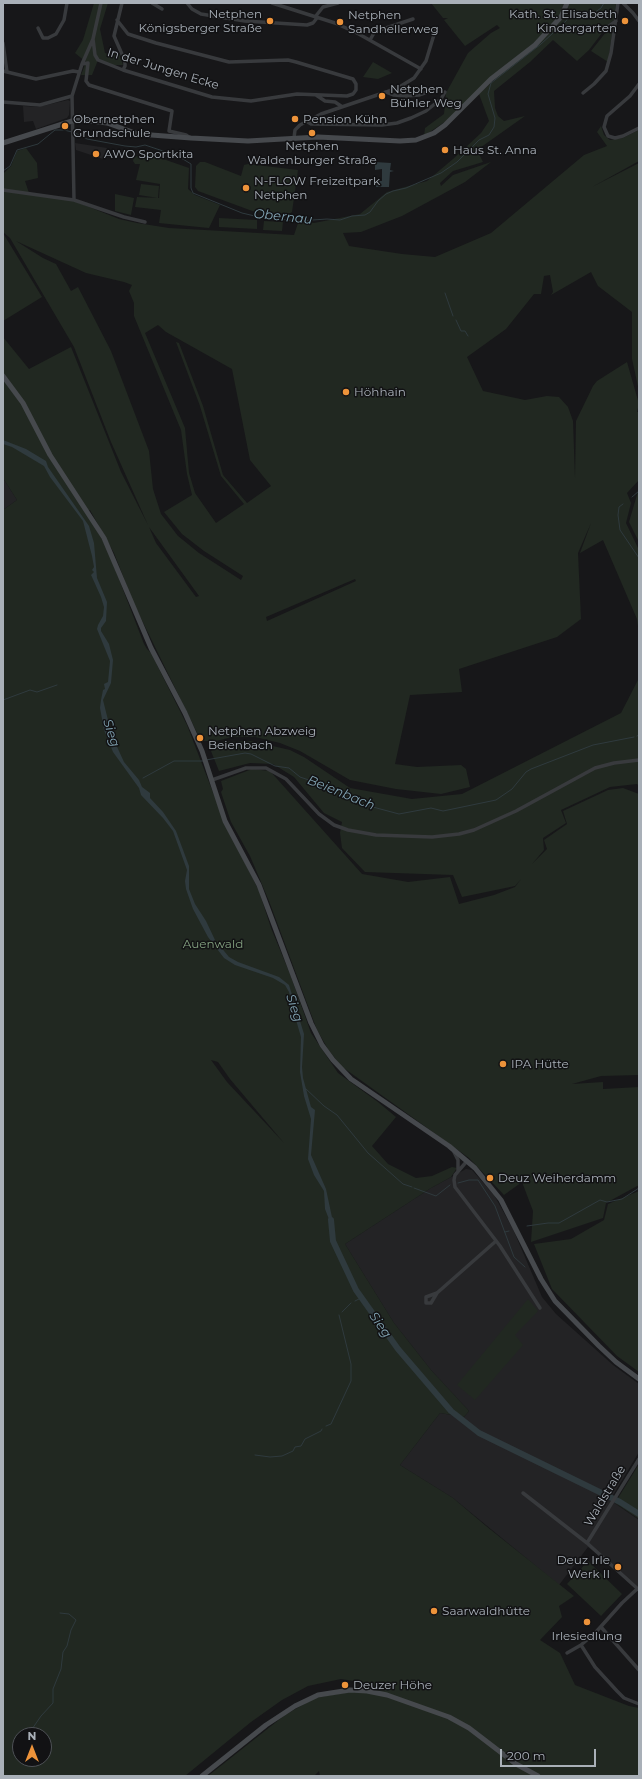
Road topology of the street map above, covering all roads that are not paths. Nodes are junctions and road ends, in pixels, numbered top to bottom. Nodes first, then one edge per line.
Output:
1 (67, 3) edge
2 (101, 3) edge
3 (122, 3) edge
4 (152, 3) edge
5 (187, 3) edge
6 (272, 3) edge
7 (338, 3) edge
8 (567, 3) edge
9 (618, 3) edge
10 (623, 3) edge
11 (162, 9) dead end
12 (316, 18) junction
13 (413, 19) dead end
14 (116, 20) junction
15 (616, 20) junction
16 (639, 21) edge
17 (609, 26) dead end
18 (38, 28) dead end
19 (436, 28) dead end
20 (93, 40) junction
21 (370, 40) junction
22 (3, 43) edge
23 (82, 64) junction
24 (421, 69) junction
25 (123, 70) junction
26 (5, 72) edge
27 (79, 72) junction
28 (639, 84) edge
29 (430, 91) dead end
30 (386, 92) junction
31 (445, 92) dead end
32 (583, 93) dead end
33 (316, 95) junction
34 (72, 96) junction
35 (3, 102) edge
36 (341, 106) junction
37 (72, 121) junction
38 (306, 121) junction
39 (639, 128) edge
40 (190, 138) junction
41 (294, 138) junction
42 (3, 143) edge
43 (3, 190) edge
44 (74, 200) junction
45 (145, 222) dead end
46 (3, 376) edge
47 (639, 760) edge
48 (212, 780) junction
49 (452, 1148) junction
50 (467, 1161) junction
51 (458, 1171) junction
52 (496, 1241) junction
53 (437, 1292) dead end
54 (540, 1308) dead end
55 (639, 1379) edge
56 (639, 1459) edge
57 (523, 1494) dead end
58 (587, 1543) junction
59 (638, 1589) edge
60 (601, 1627) junction
61 (581, 1645) junction
62 (567, 1653) dead end
63 (639, 1670) edge
64 (639, 1704) edge
65 (202, 1776) edge
66 (538, 1776) edge

1 - 18 street
2 - 20 street
3 - 14 street
4 - 11 street
5 - 12 street
6 - 12 street
7 - 12 street
8 - 41 main road
9 - 15 street
10 - 16 street
12 - 21 street
13 - 21 street
14 - 25 street
14 - 33 street, In der Jungen Ecke
15 - 17 street
15 - 32 street
19 - 24 street
20 - 23 street
20 - 25 street, In der Jungen Ecke
21 - 24 street
22 - 26 street
23 - 27 street
23 - 40 street
24 - 30 street
25 - 33 street, In der Jungen Ecke
26 - 27 street
27 - 34 street
28 - 39 street
29 - 30 street
30 - 36 street
31 - 38 street
33 - 36 street, In der Jungen Ecke
34 - 35 street
34 - 37 street
36 - 38 street
37 - 40 main road
37 - 42 main road
37 - 44 street
38 - 41 street
40 - 41 main road
43 - 44 street
44 - 45 street
46 - 48 main road
47 - 48 street
48 - 49 main road
49 - 50 main road
49 - 51 street
50 - 51 street
50 - 55 main road
51 - 52 street
52 - 53 street
52 - 54 street
56 - 58 street, Waldstraße
57 - 58 street, Waldstraße
58 - 59 street, Waldstraße
59 - 60 street
60 - 61 street
60 - 63 street
61 - 62 street
61 - 64 street
65 - 66 main road

